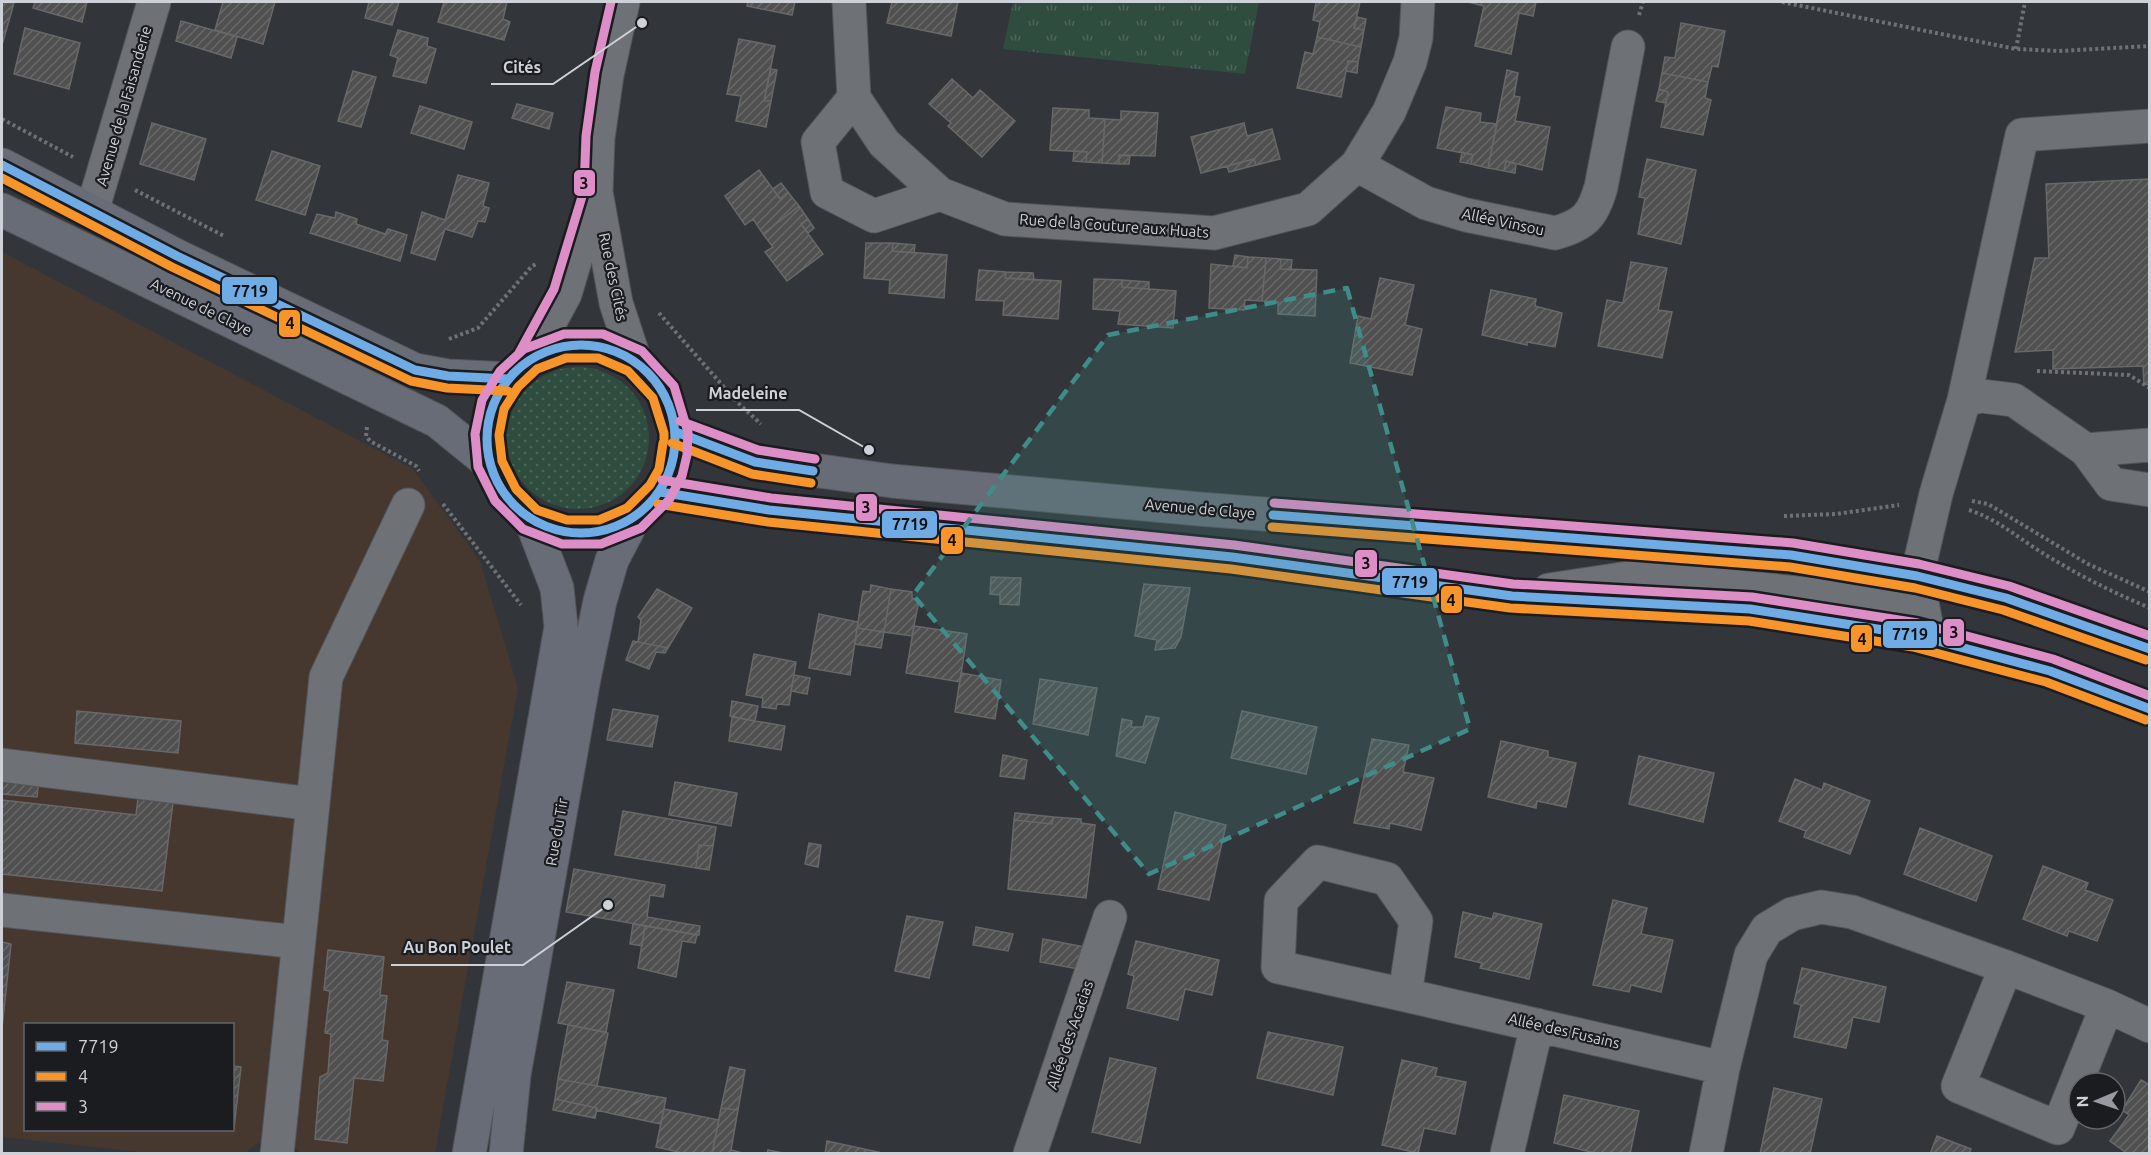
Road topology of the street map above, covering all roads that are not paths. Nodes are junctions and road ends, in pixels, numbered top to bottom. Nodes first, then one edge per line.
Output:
1 (154, 2) edge
2 (623, 2) edge
3 (849, 2) edge
4 (1419, 2) edge
5 (1628, 47) dead end
6 (854, 98) junction
7 (2150, 126) edge
8 (2, 165) edge
9 (1357, 165) junction
10 (596, 192) junction
11 (939, 194) junction
12 (2, 210) edge
13 (93, 211) junction
14 (636, 361) junction
15 (519, 369) junction
16 (1964, 400) junction
17 (676, 432) junction
18 (2150, 445) edge
19 (2086, 450) junction
20 (490, 464) junction
21 (2150, 489) edge
22 (660, 492) junction
23 (408, 505) dead end
24 (634, 518) junction
25 (531, 520) junction
26 (1917, 576) junction
27 (1512, 596) junction
28 (1929, 639) junction
29 (2150, 649) edge
30 (2150, 709) edge
31 (2, 765) edge
32 (312, 804) junction
33 (2, 910) edge
34 (1110, 917) dead end
35 (298, 942) junction
36 (2006, 967) junction
37 (1406, 995) junction
38 (2107, 1006) junction
39 (1537, 1025) junction
40 (2150, 1026) edge
41 (1723, 1068) junction
42 (277, 1154) edge
43 (469, 1154) edge
44 (506, 1154) edge
45 (1030, 1154) edge
46 (1507, 1154) edge
47 (1706, 1154) edge

1 - 13 street, Avenue de la Faisanderie
2 - 10 street, Rue des Cités
3 - 6 street
4 - 9 street, Rue de la Couture aux Huats
5 - 9 street, Allée Vinsou
6 - 11 street, Rue de la Couture aux Huats
6 - 11 street
7 - 16 street
8 - 13 main road
9 - 11 street, Rue de la Couture aux Huats
10 - 14 street, Rue des Cités
10 - 15 street, Rue des Cités
12 - 20 main road, Avenue de Claye
13 - 15 main road
14 - 15 main road
14 - 17 main road
15 - 20 main road
16 - 19 street
16 - 26 street
17 - 22 main road
17 - 26 main road, Avenue de Claye
18 - 19 street
19 - 21 street
20 - 25 main road
22 - 24 main road
22 - 27 main road
23 - 32 street
24 - 25 main road
24 - 44 main road, Rue du Tir
25 - 43 main road
26 - 27 street
26 - 28 street
26 - 29 main road, Avenue de Claye
27 - 28 main road
28 - 30 main road
31 - 32 street
32 - 35 street
33 - 35 street
34 - 45 street, Allée des Acacias
35 - 42 street
36 - 38 street
36 - 38 street
36 - 41 street
37 - 37 street, Allée des Fusains
37 - 39 street, Allée des Fusains
38 - 40 street
39 - 41 street, Allée des Fusains
39 - 46 street
41 - 47 street

